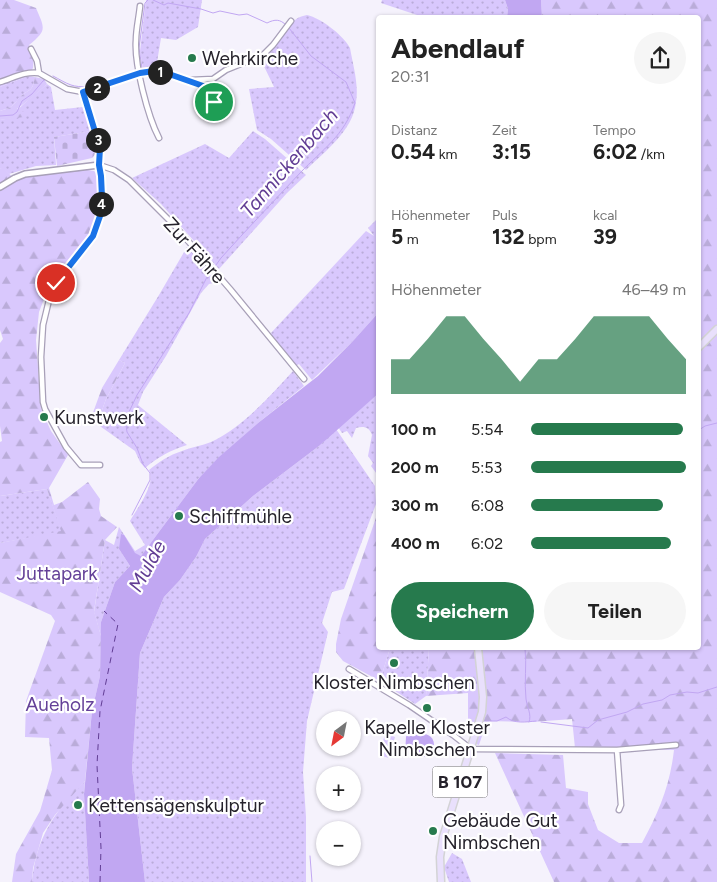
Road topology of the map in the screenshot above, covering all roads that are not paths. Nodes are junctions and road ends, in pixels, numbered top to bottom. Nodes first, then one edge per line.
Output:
1 (140, 6) dead end
2 (288, 24) dead end
3 (31, 49) dead end
4 (39, 73) junction
5 (140, 73) junction
6 (187, 80) junction
7 (209, 80) junction
8 (0, 82) edge
9 (206, 87) junction
10 (83, 92) junction
11 (214, 102) dead end
12 (159, 138) dead end
13 (99, 165) junction
14 (0, 187) edge
15 (717, 328) edge
16 (701, 345) edge
17 (304, 379) dead end
18 (100, 465) dead end
19 (478, 650) edge
20 (349, 669) dead end
21 (676, 745) dead end
22 (471, 749) junction
23 (617, 750) junction
24 (619, 810) dead end
25 (441, 882) edge

1 - 5 street
2 - 7 street
3 - 4 street
4 - 8 street
4 - 10 street
5 - 6 street
5 - 10 street
5 - 12 street
6 - 7 street
6 - 9 street
7 - 9 street
9 - 11 street
10 - 13 street
13 - 14 street, Zur Fähre
13 - 17 street, Zur Fähre
13 - 18 street
15 - 16 main road
19 - 22 main road, B 107
20 - 22 street
21 - 23 street
22 - 23 street
22 - 25 main road, B 107
23 - 24 street

